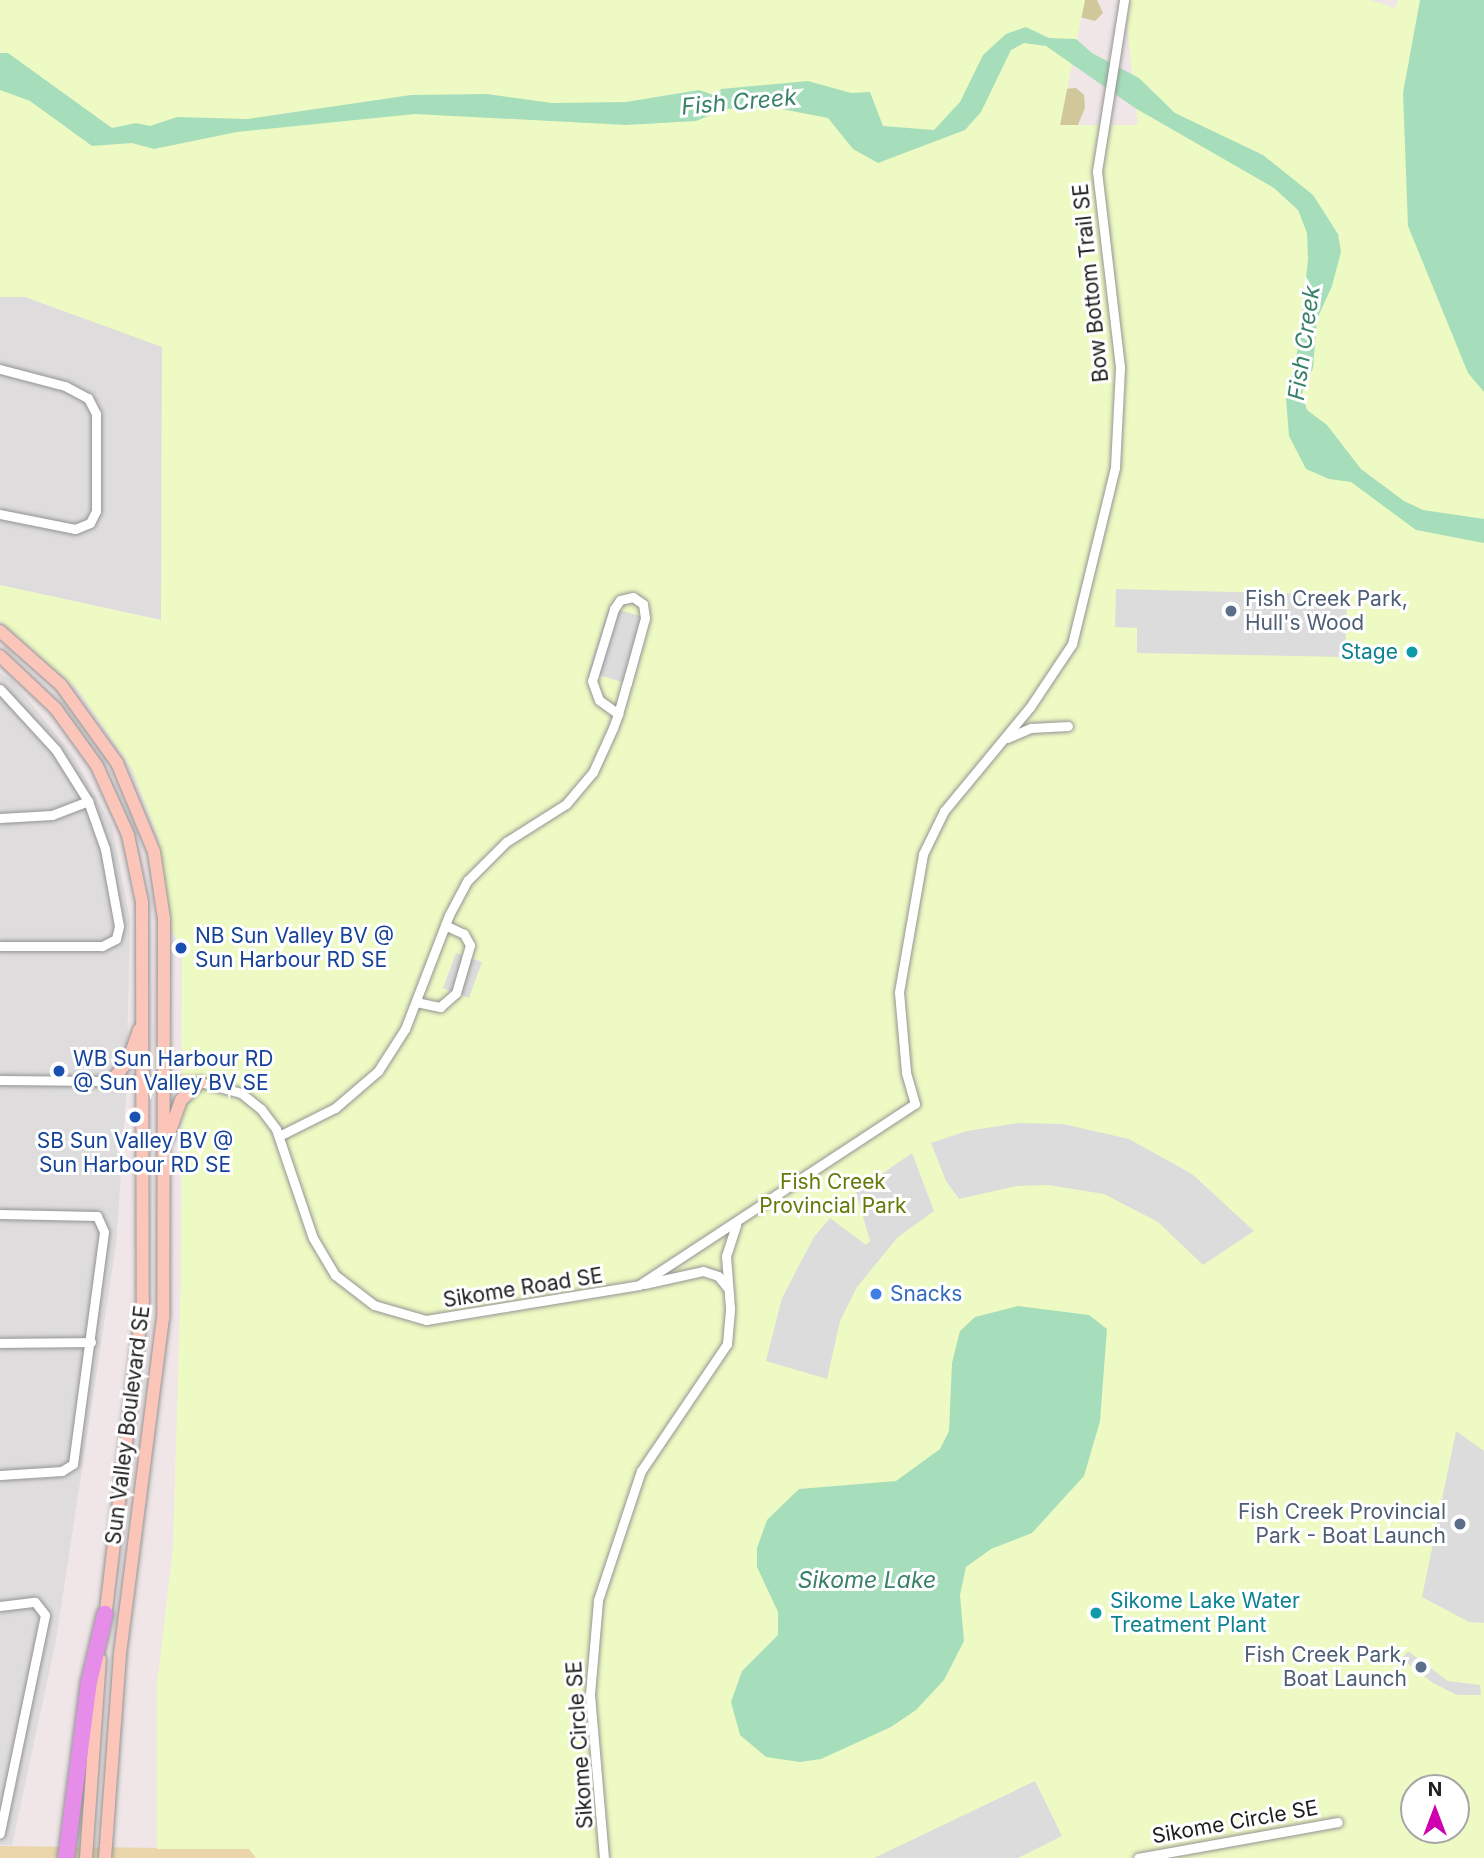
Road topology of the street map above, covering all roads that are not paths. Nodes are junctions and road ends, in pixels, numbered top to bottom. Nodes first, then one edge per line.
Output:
1 (1124, 0) edge
2 (0, 369) edge
3 (0, 514) edge
4 (0, 631) edge
5 (0, 656) edge
6 (0, 689) edge
7 (618, 714) junction
8 (1068, 726) dead end
9 (1002, 741) junction
10 (88, 801) junction
11 (0, 818) edge
12 (445, 925) junction
13 (0, 946) edge
14 (416, 1002) junction
15 (145, 1009) junction
16 (0, 1080) edge
17 (112, 1081) junction
18 (144, 1081) junction
19 (164, 1081) junction
20 (200, 1082) junction
21 (279, 1136) junction
22 (163, 1153) junction
23 (0, 1214) edge
24 (737, 1224) junction
25 (639, 1285) junction
26 (729, 1293) junction
27 (91, 1342) junction
28 (0, 1343) edge
29 (0, 1475) edge
30 (0, 1606) edge
31 (105, 1614) junction
32 (1338, 1822) dead end
33 (0, 1833) edge
34 (66, 1858) edge
35 (86, 1858) edge
36 (105, 1858) edge
37 (604, 1858) edge
38 (1138, 1858) edge

1 - 9 street, Bow Bottom Trail SE
2 - 3 street
4 - 19 main road, Sun Valley Boulevard SE
5 - 15 main road, Sun Valley Boulevard SE
6 - 10 street
7 - 7 street
7 - 12 street
8 - 9 street
9 - 24 street
10 - 11 street
10 - 13 street
12 - 14 street
12 - 14 street
14 - 21 street
15 - 17 main road
15 - 18 main road, Sun Valley Boulevard SE
16 - 17 street, Sikome Road SE
17 - 18 street, Sikome Road SE
18 - 19 street, Sikome Road SE
18 - 31 main road, Sun Valley Boulevard SE
19 - 20 street, Sikome Road SE
19 - 22 main road, Sun Valley Boulevard SE
20 - 21 street, Sikome Road SE
20 - 22 main road
21 - 25 street, Sikome Road SE
22 - 36 main road, Sun Valley Boulevard SE
23 - 27 street
24 - 25 street, Sikome Road SE
24 - 26 street, Sikome Circle SE
25 - 26 street, Sikome Road SE
26 - 37 street, Sikome Circle SE
27 - 28 street
27 - 29 street
30 - 33 street
31 - 34 highway
31 - 35 main road, Sun Valley Boulevard SE
32 - 38 street, Sikome Circle SE

